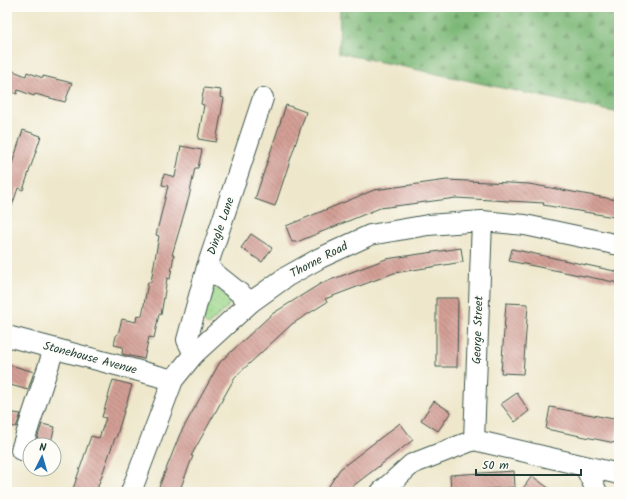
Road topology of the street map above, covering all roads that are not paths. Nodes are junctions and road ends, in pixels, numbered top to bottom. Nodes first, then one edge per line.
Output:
1 (264, 98) dead end
2 (482, 221) junction
3 (619, 245) edge
4 (207, 267) junction
5 (251, 302) junction
6 (7, 336) edge
7 (54, 349) junction
8 (194, 354) junction
9 (173, 380) junction
10 (474, 440) junction
11 (21, 450) dead end
12 (586, 467) junction
13 (619, 474) edge
14 (131, 492) edge
15 (381, 492) edge
16 (597, 492) edge

1 - 4 street, Dingle Lane
2 - 3 street, Thorne Road
2 - 5 street, Thorne Road
2 - 10 street, George Street
4 - 5 street
4 - 8 street, Dingle Lane
5 - 8 street, Thorne Road
6 - 7 street, Stonehouse Avenue
7 - 9 street, Stonehouse Avenue
7 - 11 street
8 - 9 street, Thorne Road
9 - 14 street, Thorne Road
10 - 12 street
10 - 15 street
12 - 13 street
12 - 16 street

